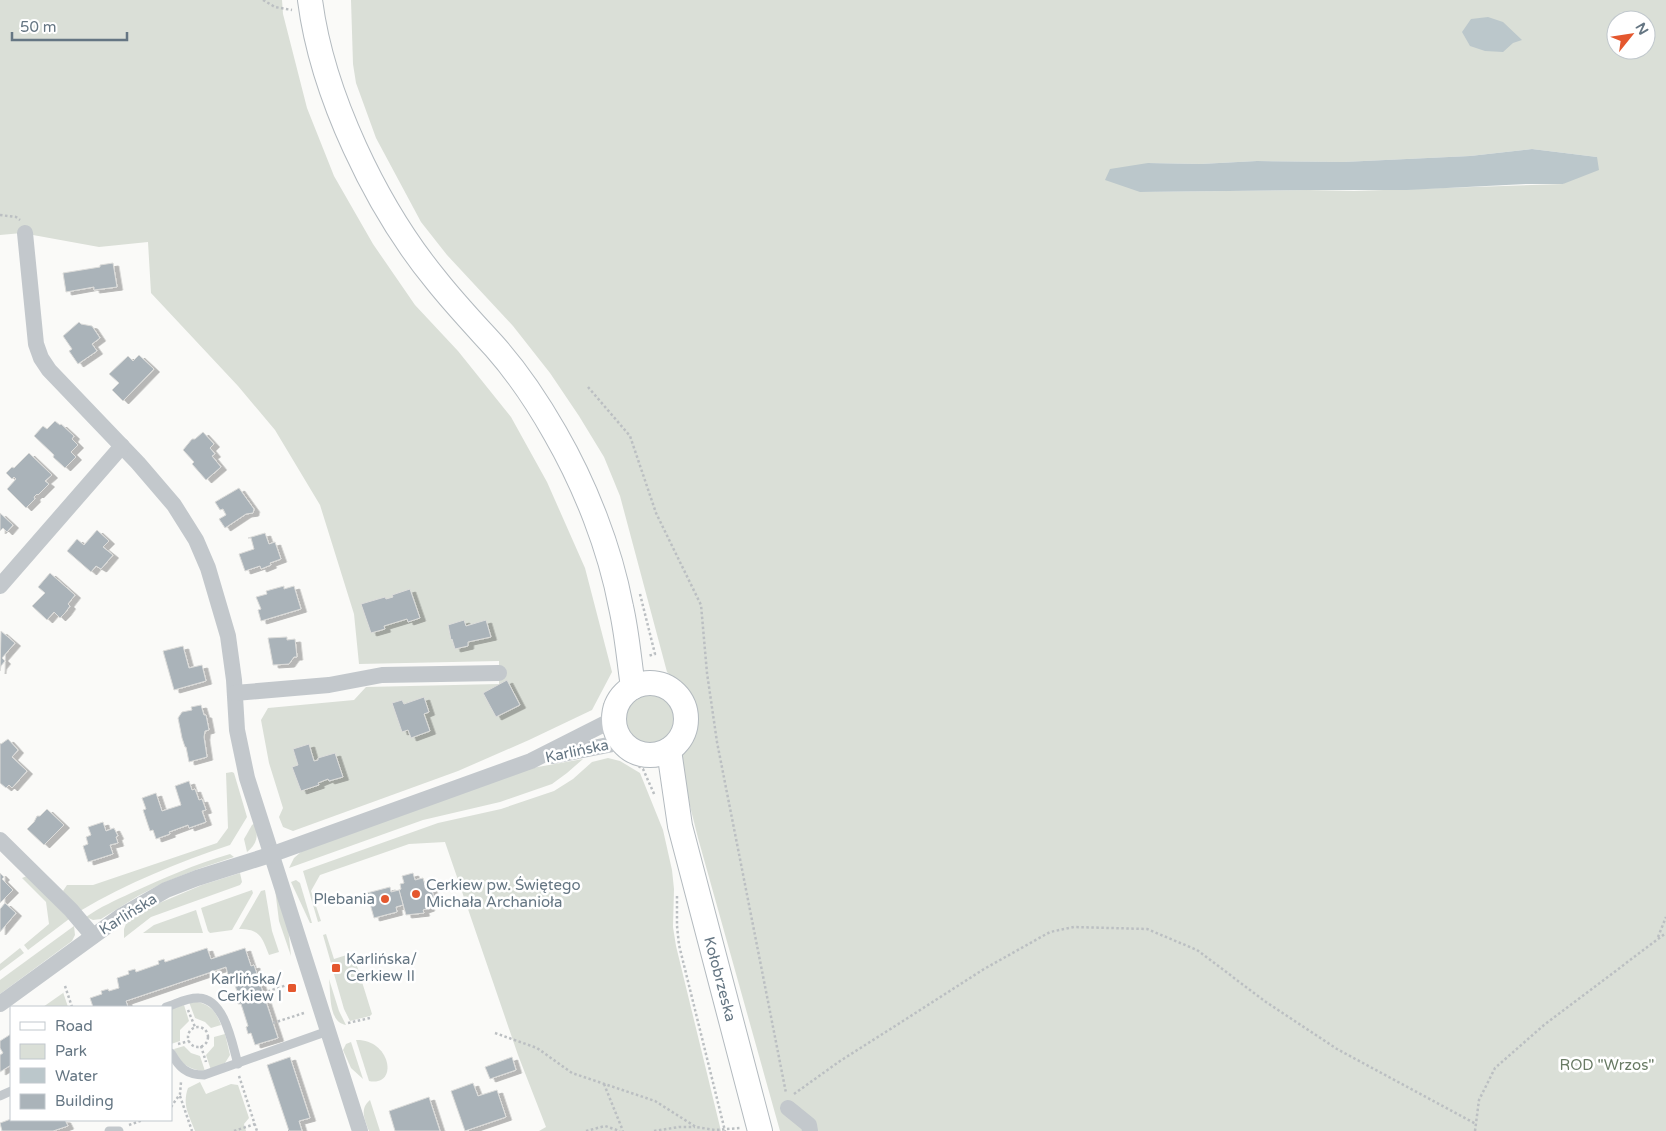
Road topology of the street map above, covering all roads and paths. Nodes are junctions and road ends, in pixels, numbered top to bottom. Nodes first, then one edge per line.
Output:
1 (263, 0) edge
2 (303, 5) edge
3 (25, 233) dead end
4 (588, 387) dead end
5 (122, 446) junction
6 (0, 586) edge
7 (499, 673) dead end
8 (644, 685) junction
9 (235, 693) junction
10 (614, 719) junction
11 (621, 749) junction
12 (659, 753) junction
13 (531, 761) junction
14 (655, 796) dead end
15 (0, 840) edge
16 (273, 854) junction
17 (677, 890) dead end
18 (1666, 917) edge
19 (1666, 933) edge
20 (92, 936) junction
21 (1657, 938) junction
22 (293, 983) dead end
23 (65, 986) dead end
24 (263, 993) dead end
25 (185, 1000) junction
26 (0, 1004) edge
27 (72, 1006) edge
28 (169, 1006) edge
29 (304, 1013) dead end
30 (370, 1018) dead end
31 (273, 1023) dead end
32 (348, 1023) dead end
33 (195, 1027) junction
34 (328, 1031) junction
35 (495, 1033) dead end
36 (173, 1057) edge
37 (237, 1064) junction
38 (604, 1084) junction
39 (180, 1096) junction
40 (172, 1106) edge
41 (788, 1108) junction
42 (140, 1121) edge
43 (255, 1124) junction
44 (1476, 1124) junction
45 (696, 1127) junction
46 (759, 1127) edge
47 (724, 1130) edge
48 (109, 1131) edge
49 (121, 1131) edge
50 (192, 1131) edge
51 (234, 1131) edge
52 (257, 1131) edge
53 (360, 1131) edge
54 (586, 1131) edge
55 (622, 1131) edge
56 (654, 1131) edge
57 (810, 1131) edge
58 (1475, 1131) edge

1 - 2 path
2 - 8 main road
3 - 5 street
4 - 41 path
5 - 6 street
5 - 9 street
7 - 9 street
8 - 10 main road
8 - 12 main road
9 - 16 street
10 - 11 main road
10 - 13 street, Karlińska
11 - 12 main road
11 - 13 street, Karlińska
11 - 14 path
12 - 46 main road, Kołobrzeska
13 - 16 street, Karlińska
15 - 20 street
16 - 20 street, Karlińska
16 - 34 street
17 - 47 path
18 - 21 path
19 - 21 path
20 - 26 street, Karlińska
21 - 44 path
22 - 24 path
23 - 27 path
25 - 28 lane
25 - 33 path
25 - 37 lane
29 - 31 path
30 - 32 path
33 - 33 path
34 - 37 lane
34 - 53 street
35 - 38 path
36 - 37 lane
36 - 39 path
37 - 43 path
38 - 45 path
38 - 55 path
39 - 40 path
39 - 50 path
41 - 44 path
41 - 57 street
42 - 49 path
43 - 51 path
43 - 52 path
44 - 58 path
45 - 47 path
45 - 56 path
46 - 47 path
48 - 49 lane
54 - 55 path

